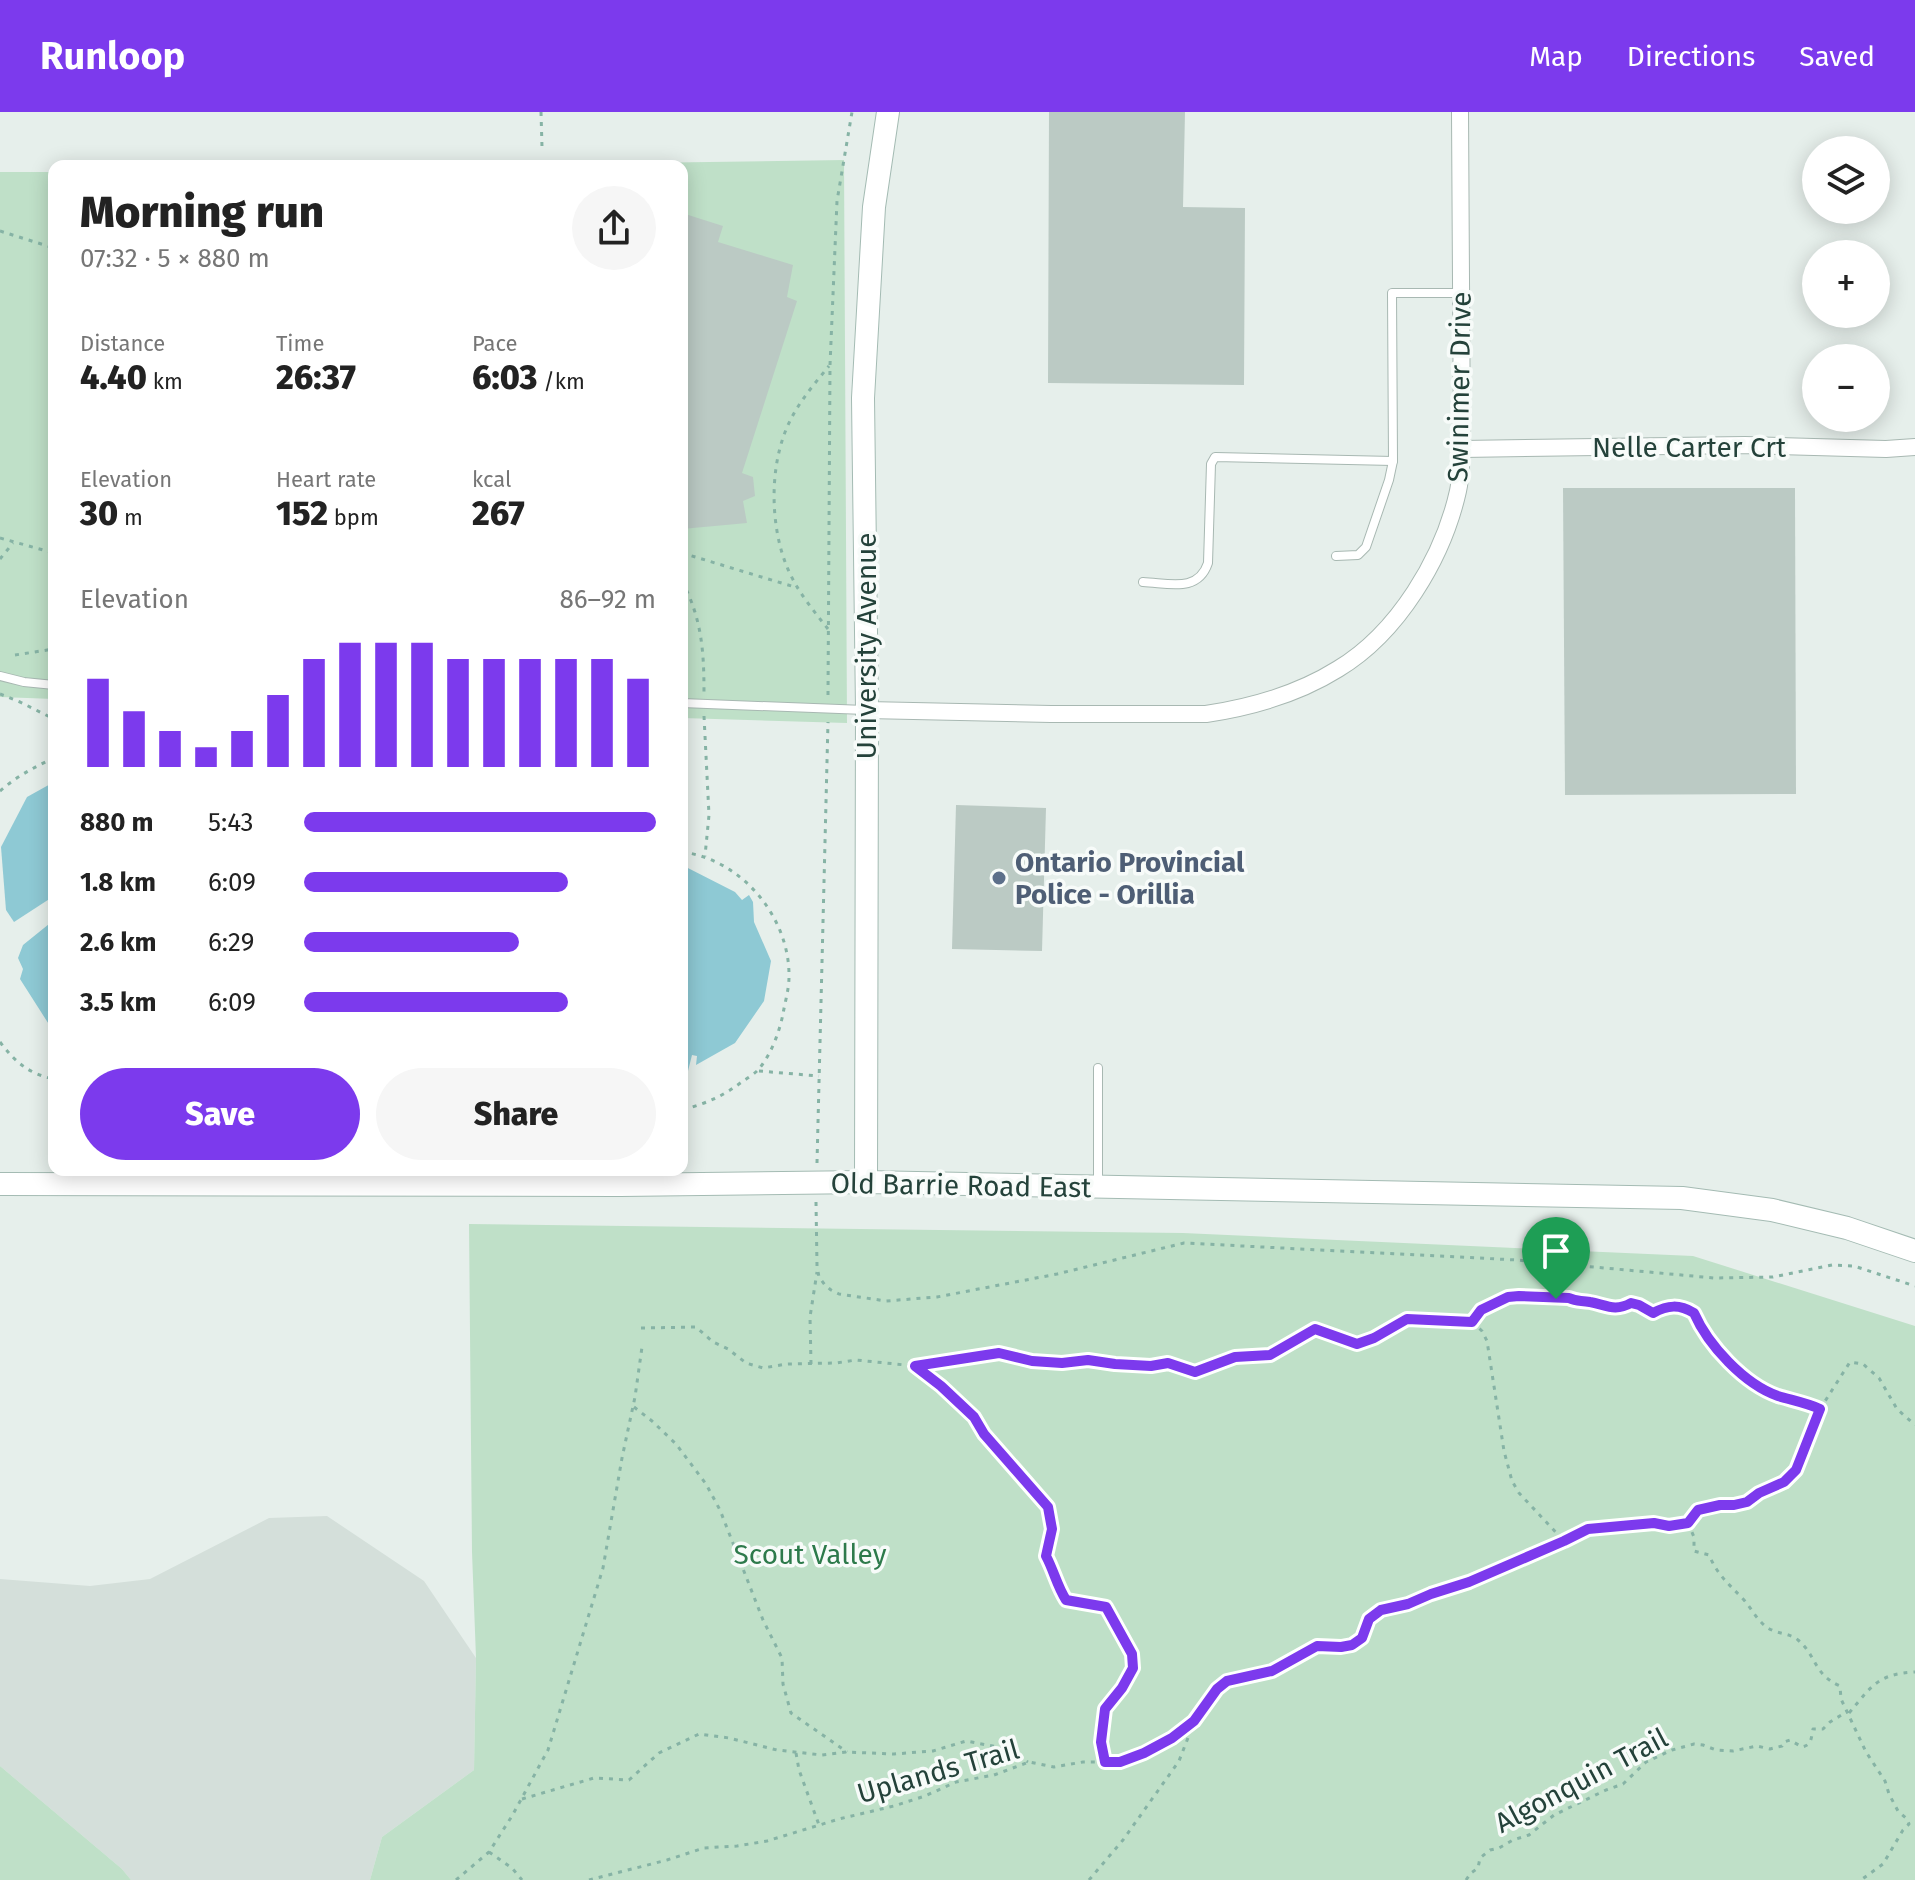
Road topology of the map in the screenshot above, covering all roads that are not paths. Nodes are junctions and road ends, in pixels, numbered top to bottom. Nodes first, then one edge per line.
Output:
1 (888, 112) edge
2 (1460, 112) edge
3 (1460, 293) junction
4 (1915, 447) edge
5 (1462, 449) junction
6 (1393, 461) junction
7 (1336, 556) dead end
8 (1143, 582) dead end
9 (0, 676) edge
10 (48, 684) edge
11 (688, 703) edge
12 (867, 710) junction
13 (1098, 1068) dead end
14 (866, 1182) junction
15 (0, 1184) edge
16 (1098, 1187) junction
17 (1915, 1251) edge

1 - 12 main road, University Avenue
2 - 3 street, Swinimer Drive
3 - 5 street, Swinimer Drive
3 - 6 lane
4 - 5 street, Nelle Carter Crt
5 - 12 street, Swinimer Drive
6 - 7 lane
6 - 8 lane
9 - 10 lane
11 - 12 lane
12 - 14 main road, University Avenue
13 - 16 lane
14 - 15 main road, Old Barrie Road East
14 - 16 main road, Old Barrie Road East
16 - 17 main road, Old Barrie Road East

